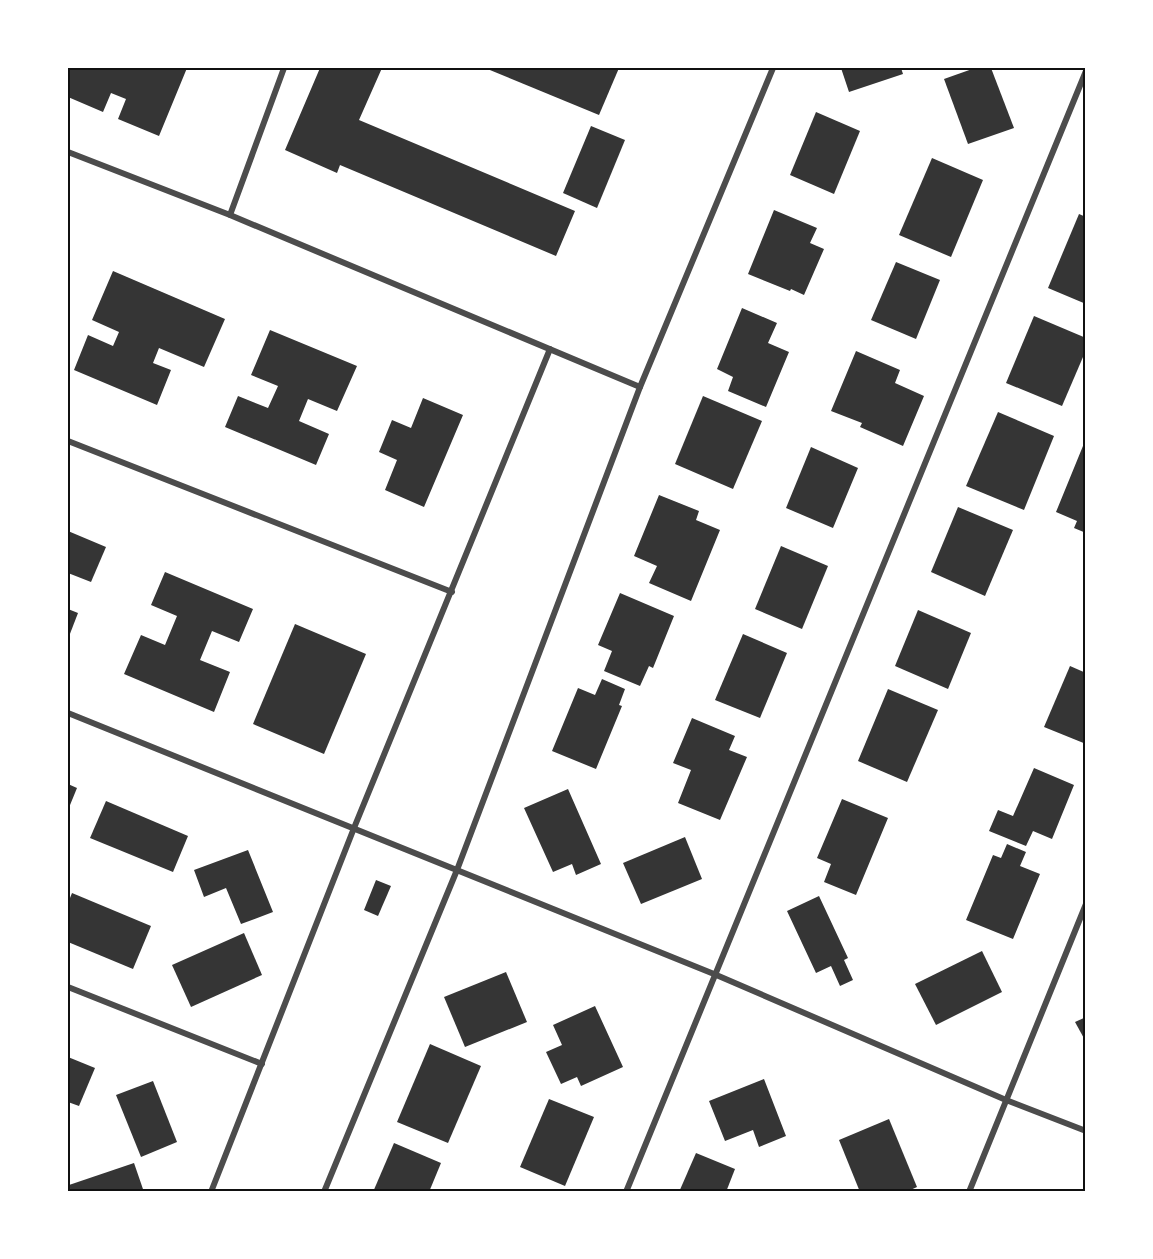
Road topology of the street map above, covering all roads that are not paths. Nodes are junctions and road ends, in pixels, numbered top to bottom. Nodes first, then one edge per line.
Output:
1 (284, 68) edge
2 (773, 68) edge
3 (1086, 70) edge
4 (68, 152) edge
5 (230, 215) junction
6 (550, 349) junction
7 (640, 387) junction
8 (68, 441) edge
9 (452, 592) junction
10 (68, 713) edge
11 (354, 828) junction
12 (457, 870) junction
13 (1086, 904) edge
14 (714, 974) junction
15 (68, 987) edge
16 (262, 1064) junction
17 (1006, 1100) junction
18 (1086, 1131) edge
19 (211, 1191) edge
20 (324, 1191) edge
21 (626, 1191) edge
22 (969, 1191) edge

1 - 5 street
2 - 7 street
3 - 14 street
4 - 5 street
5 - 6 street
6 - 7 street
6 - 9 street
7 - 12 street
8 - 9 street
9 - 11 street
10 - 11 street
11 - 12 street
11 - 16 street
12 - 14 street
12 - 20 street
13 - 17 street
14 - 17 street
14 - 21 street
15 - 16 street
16 - 19 street
17 - 18 street
17 - 22 street

